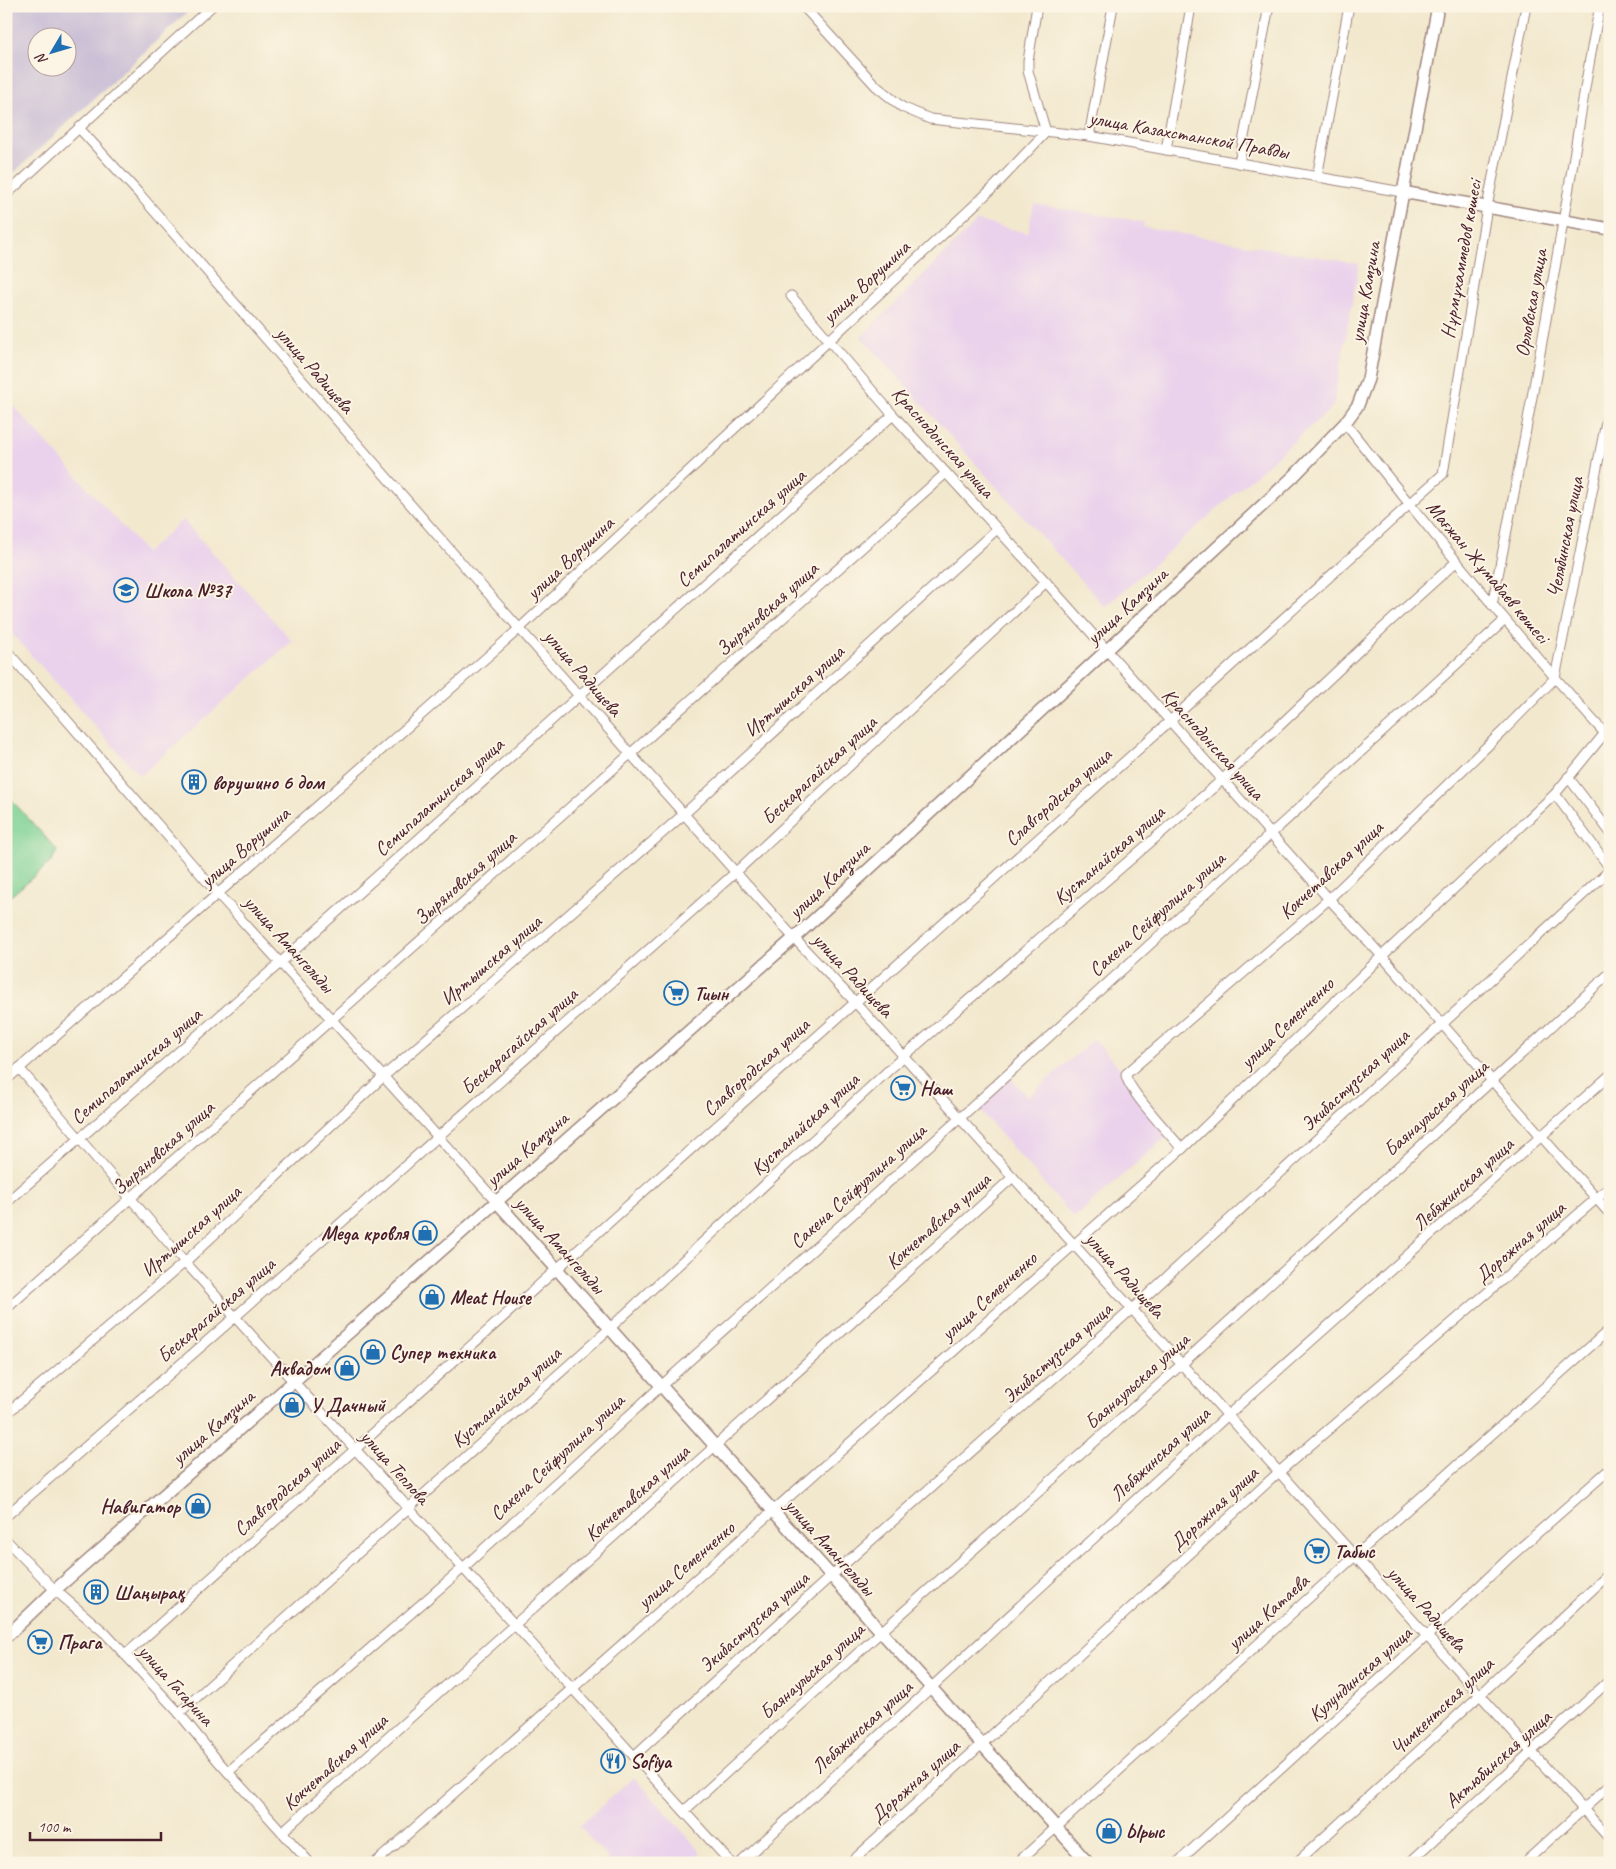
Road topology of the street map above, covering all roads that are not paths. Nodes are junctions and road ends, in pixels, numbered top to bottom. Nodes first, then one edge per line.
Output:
1 (212, 6) edge
2 (803, 6) edge
3 (1037, 6) edge
4 (1113, 6) edge
5 (1191, 6) edge
6 (1269, 6) edge
7 (1348, 6) edge
8 (1438, 6) edge
9 (1526, 6) edge
10 (1600, 6) edge
11 (79, 128) junction
12 (1046, 132) junction
13 (1089, 136) junction
14 (1166, 150) junction
15 (1239, 163) junction
16 (1317, 177) junction
17 (1402, 192) junction
18 (6, 195) edge
19 (1487, 207) junction
20 (1564, 221) junction
21 (1610, 230) edge
22 (791, 296) dead end
23 (829, 339) junction
24 (1610, 402) edge
25 (893, 415) junction
26 (1345, 423) junction
27 (946, 473) junction
28 (1408, 504) junction
29 (997, 529) junction
30 (1456, 562) junction
31 (1046, 582) junction
32 (1492, 605) junction
33 (1505, 620) junction
34 (520, 628) junction
35 (6, 650) edge
36 (1107, 650) junction
37 (1554, 678) junction
38 (580, 696) junction
39 (1170, 722) junction
40 (1607, 736) edge
41 (631, 754) junction
42 (1568, 777) junction
43 (1222, 780) junction
44 (1555, 794) junction
45 (684, 814) junction
46 (1610, 832) edge
47 (1270, 834) junction
48 (1610, 869) edge
49 (736, 872) junction
50 (218, 894) junction
51 (1329, 899) junction
52 (794, 938) junction
53 (1382, 956) junction
54 (280, 963) junction
55 (1610, 973) edge
56 (855, 1002) junction
57 (332, 1020) junction
58 (1442, 1024) junction
59 (904, 1056) junction
60 (20, 1068) junction
61 (384, 1076) junction
62 (1610, 1076) edge
63 (6, 1080) edge
64 (1493, 1080) junction
65 (960, 1118) junction
66 (438, 1136) junction
67 (1542, 1137) junction
68 (80, 1138) junction
69 (1182, 1149) junction
70 (1013, 1177) junction
71 (1610, 1187) edge
72 (132, 1199) junction
73 (1597, 1200) junction
74 (496, 1201) junction
75 (6, 1203) edge
76 (1610, 1214) edge
77 (1074, 1244) junction
78 (185, 1262) junction
79 (557, 1268) junction
80 (6, 1309) edge
81 (1132, 1309) junction
82 (235, 1317) junction
83 (609, 1329) junction
84 (1610, 1329) edge
85 (1182, 1364) junction
86 (294, 1382) junction
87 (661, 1386) junction
88 (6, 1414) edge
89 (1228, 1415) junction
90 (715, 1446) junction
91 (355, 1449) junction
92 (1610, 1469) edge
93 (1279, 1472) junction
94 (408, 1507) junction
95 (773, 1511) junction
96 (6, 1516) edge
97 (6, 1540) edge
98 (1355, 1556) junction
99 (463, 1568) junction
100 (1610, 1573) edge
101 (831, 1576) junction
102 (55, 1590) junction
103 (514, 1625) junction
104 (881, 1632) junction
105 (1427, 1636) junction
106 (6, 1638) edge
107 (125, 1655) junction
108 (1610, 1680) edge
109 (572, 1688) junction
110 (931, 1688) junction
111 (1480, 1695) junction
112 (179, 1713) junction
113 (982, 1744) junction
114 (1532, 1752) junction
115 (634, 1756) junction
116 (228, 1772) junction
117 (1610, 1785) edge
118 (1584, 1810) junction
119 (684, 1811) junction
120 (1056, 1828) junction
121 (282, 1832) junction
122 (1610, 1838) edge
123 (310, 1863) edge
124 (375, 1863) edge
125 (731, 1863) edge
126 (740, 1863) edge
127 (850, 1863) edge
128 (1017, 1863) edge
129 (1088, 1863) edge
130 (1177, 1863) edge
131 (1296, 1863) edge
132 (1409, 1863) edge
133 (1524, 1863) edge

1 - 11 street
2 - 12 street, улица Казахстанской Правды
3 - 12 street
4 - 13 street
5 - 14 street
6 - 15 street
7 - 16 street
8 - 17 main road, улица Камзина
9 - 19 street, Нұрмұхаммедов көшесі
10 - 20 street, Орловская улица
11 - 18 street
11 - 34 street, улица Радищева
12 - 13 street, улица Казахстанской Правды
12 - 23 street, улица Ворушина
13 - 14 street, улица Казахстанской Правды
14 - 15 street, улица Казахстанской Правды
15 - 16 street, улица Казахстанской Правды
16 - 17 street, улица Казахстанской Правды
17 - 19 main road, улица Казахстанской Правды
17 - 26 main road, улица Камзина
19 - 20 main road, улица Казахстанской Правды
19 - 28 street, Нұрмұхаммедов көшесі
20 - 21 main road, улица Казахстанской Правды
20 - 32 street, Орловская улица
22 - 23 street, Краснодонская улица
23 - 25 street, Краснодонская улица
23 - 34 street, улица Ворушина
24 - 37 street, Челябинская улица
25 - 27 street, Краснодонская улица
25 - 38 street, Семипалатинская улица
26 - 28 street, Мағжан Жұмабаев көшесі
26 - 36 main road, улица Камзина
27 - 29 street, Краснодонская улица
27 - 41 street, Зыряновская улица
28 - 30 street, Мағжан Жұмабаев көшесі
28 - 39 street, Славгородская улица
29 - 31 street, Краснодонская улица
29 - 45 street, Иртышская улица
30 - 32 street, Мағжан Жұмабаев көшесі
30 - 43 street, Кустанайская улица
31 - 36 street, Краснодонская улица
31 - 49 street, Бескарагайская улица
32 - 33 street, Мағжан Жұмабаев көшесі
33 - 37 street, Мағжан Жұмабаев көшесі
33 - 47 street, Сакена Сейфуллина улица
34 - 38 street, улица Радищева
34 - 50 street, улица Ворушина
35 - 50 street, улица Амангельды
36 - 39 street, Краснодонская улица
36 - 52 main road, улица Камзина
37 - 40 street, Мағжан Жұмабаев көшесі
37 - 51 street, Кокчетавская улица
38 - 41 street, улица Радищева
38 - 54 street, Семипалатинская улица
39 - 43 street, Краснодонская улица
39 - 56 street, Славгородская улица
40 - 42 street, улица Семенченко
41 - 45 street, улица Радищева
41 - 57 street, Зыряновская улица
42 - 44 street, улица Семенченко
42 - 46 street
43 - 47 street, Краснодонская улица
43 - 59 street, Кустанайская улица
44 - 48 street
44 - 53 street, улица Семенченко
45 - 49 street, улица Радищева
45 - 61 street, Иртышская улица
47 - 51 street, Краснодонская улица
47 - 65 street, Сакена Сейфуллина улица
48 - 58 street, Экибастузская улица
49 - 52 street, улица Радищева
49 - 66 street, Бескарагайская улица
50 - 54 street, улица Амангельды
50 - 60 street, улица Ворушина
51 - 53 street, Краснодонская улица
51 - 69 street, Кокчетавская улица
52 - 56 street, улица Радищева
52 - 74 main road, улица Камзина
53 - 58 street, Краснодонская улица
53 - 69 street, улица Семенченко
54 - 57 street, улица Амангельды
54 - 68 street, Семипалатинская улица
55 - 64 street, Баянаульская улица
56 - 59 street, улица Радищева
56 - 79 street, Славгородская улица
57 - 61 street, улица Амангельды
57 - 72 street, Зыряновская улица
58 - 64 street, Краснодонская улица
58 - 81 street, Экибастузская улица
59 - 65 street, улица Радищева
59 - 83 street, Кустанайская улица
60 - 63 street, улица Ворушина
60 - 68 street, улица Теплова
61 - 66 street, улица Амангельды
61 - 78 street, Иртышская улица
62 - 67 street, Лебяжинская улица
64 - 67 street, Краснодонская улица
64 - 85 street, Баянаульская улица
65 - 70 street, улица Радищева
65 - 87 street, Сакена Сейфуллина улица
66 - 74 street, улица Амангельды
66 - 82 street, Бескарагайская улица
67 - 73 street, Краснодонская улица
67 - 89 street, Лебяжинская улица
68 - 72 street, улица Теплова
68 - 75 street, Семипалатинская улица
69 - 77 street, улица Семенченко
70 - 77 street, улица Радищева
70 - 90 street, Кокчетавская улица
71 - 73 street, Дорожная улица
72 - 78 street, улица Теплова
72 - 80 street, Зыряновская улица
73 - 76 street, Краснодонская улица
73 - 93 street, Дорожная улица
74 - 79 main road, улица Амангельды
74 - 86 main road, улица Камзина
77 - 81 street, улица Радищева
77 - 95 street, улица Семенченко
78 - 82 street, улица Теплова
78 - 88 street, Иртышская улица
79 - 83 main road, улица Амангельды
79 - 91 street, Славгородская улица
81 - 85 street, улица Радищева
81 - 101 street, Экибастузская улица
82 - 86 street, улица Теплова
82 - 96 street, Бескарагайская улица
83 - 87 main road, улица Амангельды
83 - 94 street, Кустанайская улица
84 - 98 street, улица Катаева
85 - 89 street, улица Радищева
85 - 104 street, Баянаульская улица
86 - 91 street, улица Теплова
86 - 102 main road, улица Камзина
87 - 90 main road, улица Амангельды
87 - 99 street, Сакена Сейфуллина улица
89 - 93 street, улица Радищева
89 - 110 street, Лебяжинская улица
90 - 95 main road, улица Амангельды
90 - 103 street, Кокчетавская улица
91 - 94 street, улица Теплова
91 - 107 street, Славгородская улица
92 - 105 street, Кулундинская улица
93 - 98 street, улица Радищева
93 - 113 street, Дорожная улица
94 - 99 street, улица Теплова
94 - 112 street, Кустанайская улица
95 - 101 main road, улица Амангельды
95 - 109 street, улица Семенченко
97 - 102 street, улица Гагарина
98 - 105 street, улица Радищева
98 - 120 street, улица Катаева
99 - 103 street, улица Теплова
99 - 116 street, Сакена Сейфуллина улица
100 - 111 street, Чимкентская улица
101 - 104 main road, улица Амангельды
101 - 115 street, Экибастузская улица
102 - 106 main road, улица Камзина
102 - 107 street, улица Гагарина
103 - 109 street, улица Теплова
103 - 121 street, Кокчетавская улица
104 - 110 main road, улица Амангельды
104 - 119 street, Баянаульская улица
105 - 111 street, улица Радищева
105 - 130 street, Кулундинская улица
107 - 112 street, улица Гагарина
108 - 114 street, Актюбинская улица
109 - 115 street, улица Теплова
109 - 124 street, улица Семенченко
110 - 113 main road, улица Амангельды
110 - 126 street, Лебяжинская улица
111 - 114 street, улица Радищева
111 - 131 street, Чимкентская улица
112 - 116 street, улица Гагарина
113 - 120 main road, улица Амангельды
113 - 127 street, Дорожная улица
114 - 118 street, улица Радищева
114 - 132 street, Актюбинская улица
115 - 119 street, улица Теплова
116 - 121 street, улица Гагарина
117 - 118 street
118 - 122 street, улица Радищева
118 - 133 street
119 - 125 street, улица Теплова
120 - 128 street, улица Катаева
120 - 129 main road, улица Амангельды
121 - 123 street, улица Гагарина

